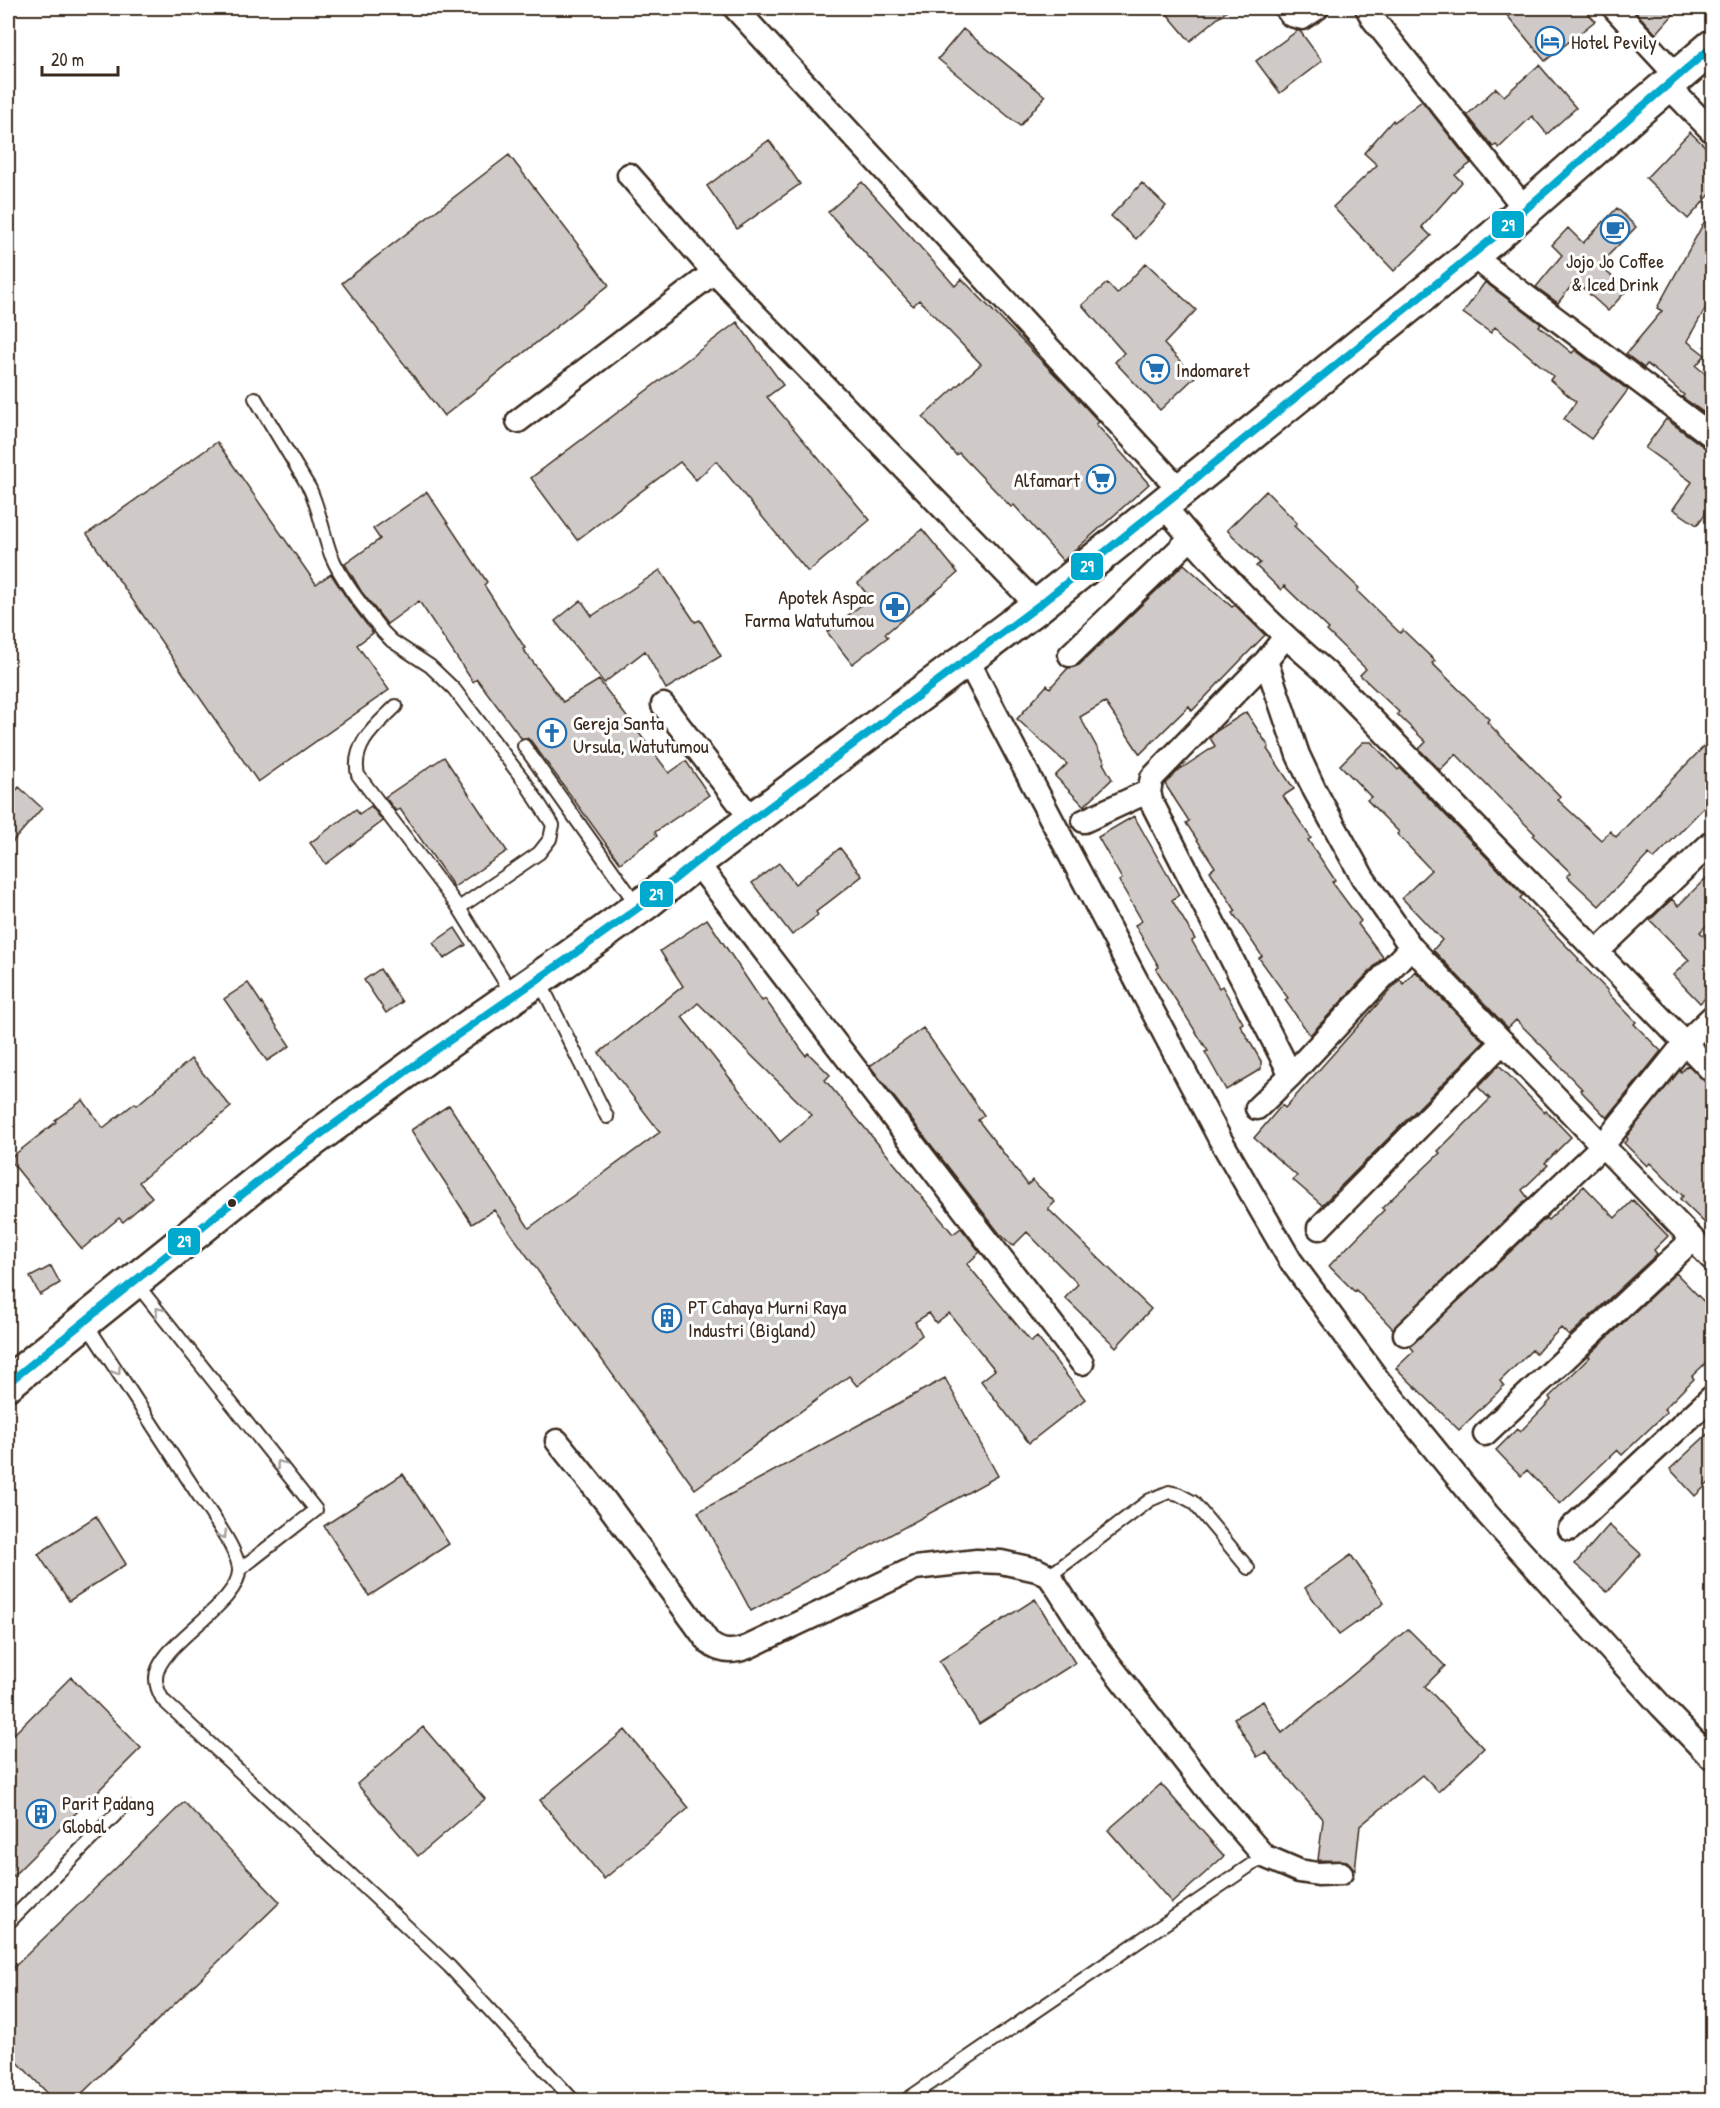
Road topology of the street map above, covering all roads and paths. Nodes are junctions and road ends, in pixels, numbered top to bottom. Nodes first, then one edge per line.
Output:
1 (735, 8) edge
2 (1286, 8) edge
3 (1317, 8) edge
4 (1367, 8) edge
5 (1614, 8) edge
6 (1713, 47) edge
7 (1673, 82) junction
8 (1713, 131) edge
9 (629, 175) dead end
10 (1526, 210) junction
11 (1471, 255) junction
12 (714, 272) junction
13 (255, 398) dead end
14 (518, 421) dead end
15 (1713, 436) edge
16 (1172, 498) junction
17 (1190, 539) junction
18 (1038, 606) junction
19 (1285, 637) junction
20 (1070, 655) dead end
21 (967, 659) junction
22 (1266, 661) junction
23 (663, 705) dead end
24 (396, 706) dead end
25 (524, 746) dead end
26 (1149, 791) junction
27 (753, 821) junction
28 (1084, 821) dead end
29 (1713, 842) edge
30 (696, 862) junction
31 (638, 906) junction
32 (459, 908) junction
33 (1411, 947) junction
34 (1597, 952) junction
35 (526, 988) junction
36 (1713, 1017) edge
37 (1503, 1042) junction
38 (1685, 1043) junction
39 (1713, 1071) edge
40 (1291, 1075) junction
41 (1257, 1108) dead end
42 (607, 1117) dead end
43 (1603, 1145) junction
44 (1319, 1228) dead end
45 (1692, 1240) junction
46 (1713, 1259) edge
47 (135, 1282) junction
48 (85, 1322) junction
49 (1405, 1334) dead end
50 (1082, 1363) dead end
51 (8, 1383) edge
52 (1713, 1397) edge
53 (1485, 1434) dead end
54 (557, 1441) dead end
55 (1570, 1530) dead end
56 (1248, 1568) dead end
57 (239, 1570) junction
58 (1048, 1576) junction
59 (1711, 1757) edge
60 (125, 1805) dead end
61 (1264, 1856) junction
62 (1341, 1873) dead end
63 (8, 1923) edge
64 (573, 2100) edge
65 (906, 2100) edge

1 - 16 street
2 - 3 street
4 - 10 street
5 - 7 street
6 - 7 highway
7 - 8 street
7 - 10 highway
9 - 12 street
10 - 11 highway
11 - 15 street
11 - 16 highway
12 - 14 street
12 - 18 street
13 - 32 lane
16 - 17 street
16 - 18 highway
17 - 19 street
17 - 20 street
18 - 21 highway
19 - 22 street
19 - 34 street
21 - 27 highway
21 - 59 street
22 - 26 street
22 - 33 street
23 - 27 street
24 - 32 lane
25 - 31 lane
26 - 28 street
26 - 40 street
27 - 30 highway
29 - 34 street
30 - 31 highway
30 - 50 street
31 - 35 highway
32 - 35 lane
33 - 37 street
33 - 40 street
34 - 38 street
35 - 42 lane
35 - 47 highway
36 - 38 street
37 - 43 street
37 - 44 street
38 - 39 street
38 - 43 street
40 - 41 street
43 - 45 street
43 - 49 street
45 - 46 street
45 - 53 street
47 - 48 highway
57 -> 47 lane
48 - 51 highway
48 -> 57 lane
52 - 55 street
54 - 58 street
56 - 58 lane
57 - 64 lane
58 - 61 street
60 - 63 lane
61 - 62 street
61 - 65 lane

